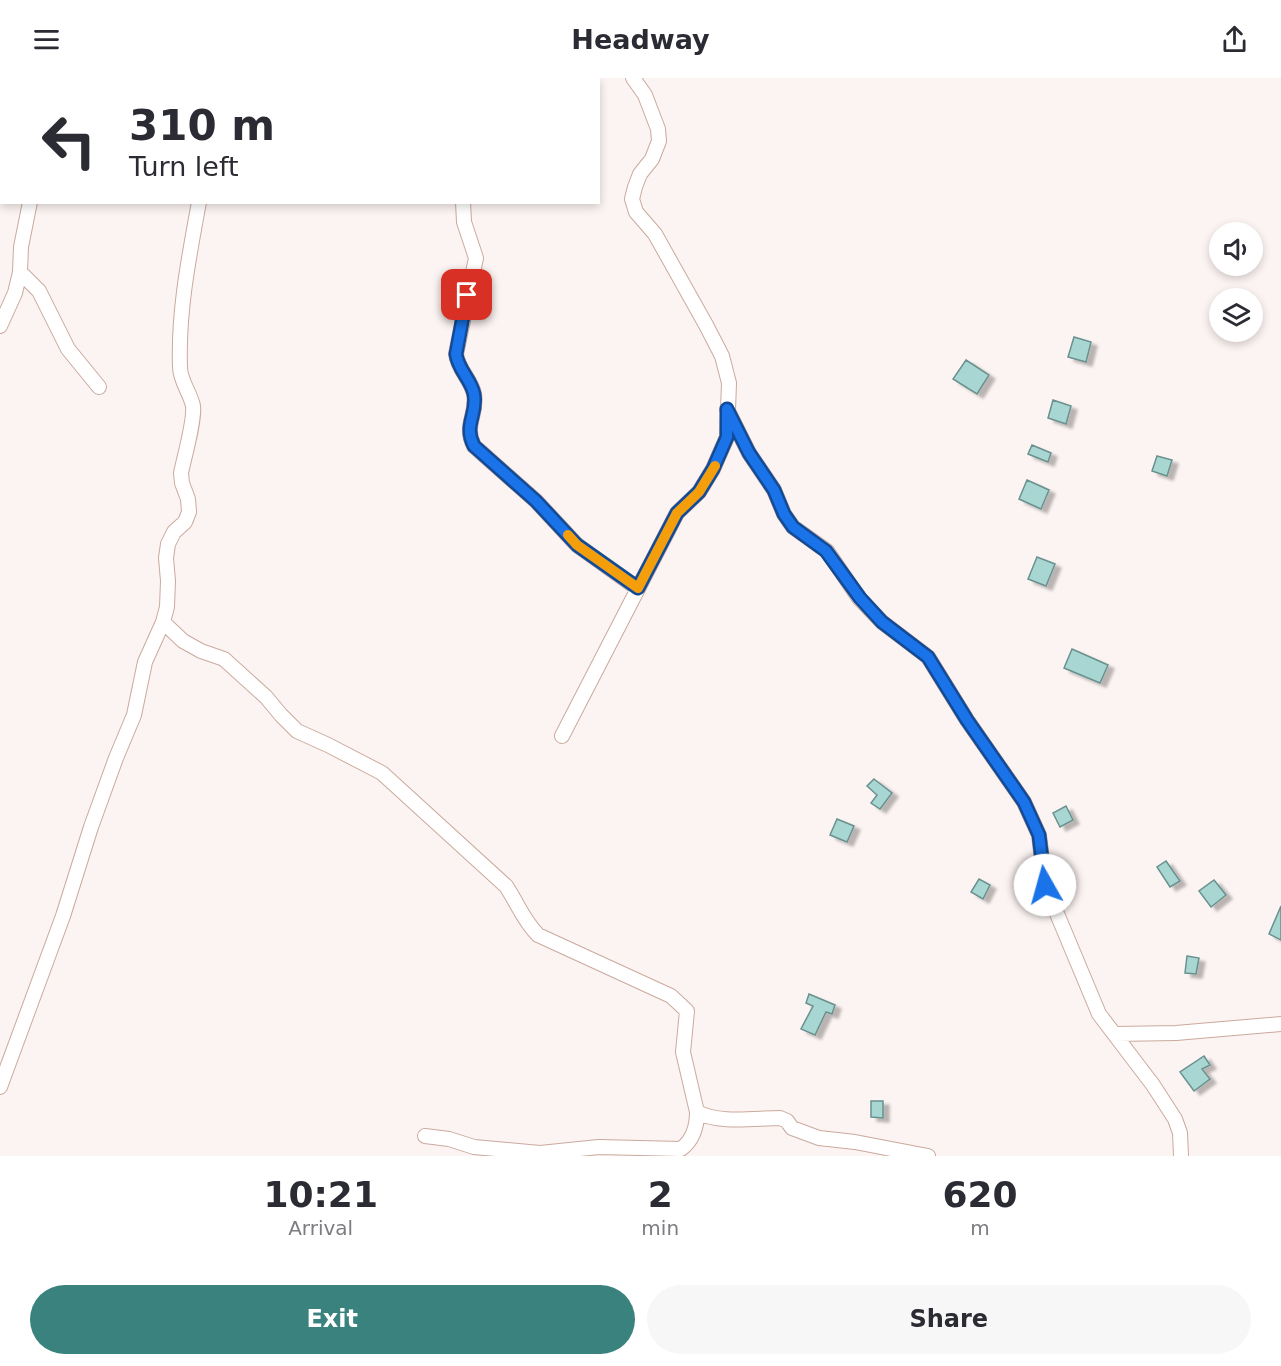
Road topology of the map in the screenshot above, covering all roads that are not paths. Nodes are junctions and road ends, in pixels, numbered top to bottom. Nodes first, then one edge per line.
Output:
1 (633, 78) edge
2 (30, 204) edge
3 (199, 204) edge
4 (463, 204) edge
5 (20, 272) junction
6 (0, 326) edge
7 (99, 387) dead end
8 (727, 409) junction
9 (638, 588) junction
10 (163, 622) junction
11 (562, 736) dead end
12 (1281, 1024) edge
13 (1115, 1034) junction
14 (0, 1087) edge
15 (698, 1112) junction
16 (425, 1136) dead end
17 (928, 1156) edge
18 (1181, 1156) edge

1 - 8 street
2 - 5 street
3 - 10 street
4 - 9 street
5 - 6 street
5 - 7 street
8 - 9 street
8 - 13 street
9 - 11 street
10 - 14 street
10 - 15 street
12 - 13 street
13 - 18 street
15 - 16 street
15 - 17 street

